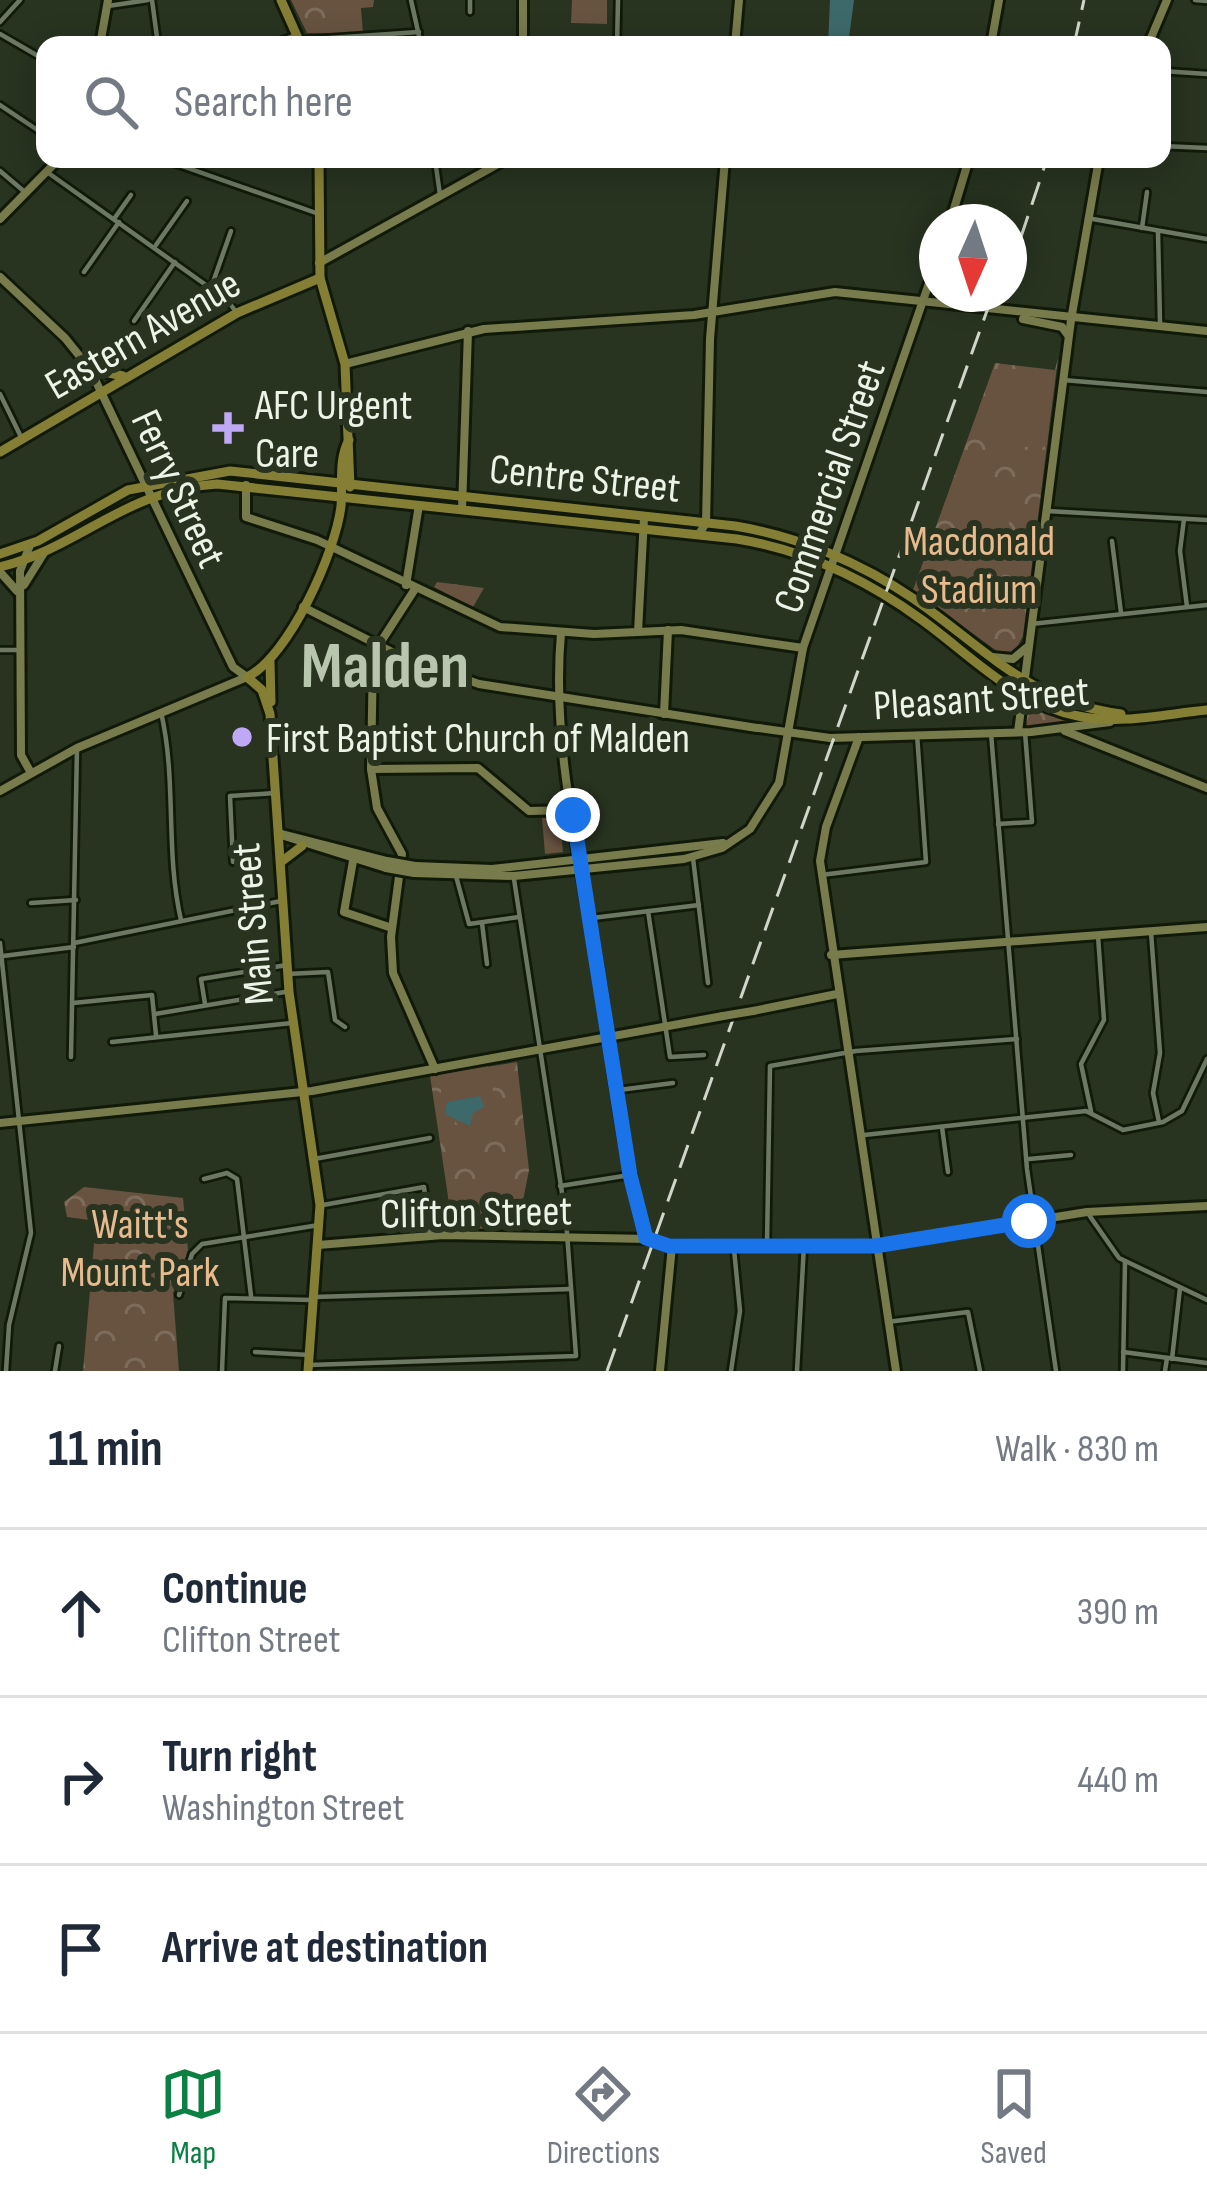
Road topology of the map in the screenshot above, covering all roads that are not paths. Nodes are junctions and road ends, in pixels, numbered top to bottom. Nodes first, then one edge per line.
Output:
1 (20, 0) edge
2 (150, 0) edge
3 (281, 0) edge
4 (411, 0) edge
5 (470, 0) edge
6 (523, 0) edge
7 (618, 0) edge
8 (739, 0) edge
9 (999, 0) edge
10 (1167, 0) edge
11 (1195, 0) edge
12 (1207, 1) edge
13 (108, 3) edge
14 (470, 12) dead end
15 (0, 22) edge
16 (419, 32) junction
17 (0, 34) edge
18 (102, 36) edge
19 (156, 36) edge
20 (297, 36) edge
21 (392, 36) edge
22 (420, 36) edge
23 (524, 36) edge
24 (617, 36) edge
25 (736, 36) edge
26 (993, 36) edge
27 (1152, 36) edge
28 (36, 54) edge
29 (1171, 72) edge
30 (1207, 74) edge
31 (0, 104) edge
32 (36, 129) edge
33 (1171, 146) edge
34 (1207, 148) edge
35 (50, 168) edge
36 (188, 168) edge
37 (320, 168) edge
38 (436, 168) edge
39 (491, 168) edge
40 (724, 168) edge
41 (966, 168) edge
42 (1097, 168) edge
43 (0, 170) edge
44 (46, 172) junction
45 (1147, 192) dead end
46 (26, 193) junction
47 (131, 196) dead end
48 (440, 197) junction
49 (187, 201) dead end
50 (955, 204) edge
51 (319, 214) junction
52 (1087, 218) junction
53 (0, 219) edge
54 (117, 221) junction
55 (1142, 228) junction
56 (232, 231) dead end
57 (1158, 231) junction
58 (1207, 239) edge
59 (154, 248) junction
60 (176, 262) junction
61 (318, 263) junction
62 (84, 272) dead end
63 (0, 277) edge
64 (320, 278) junction
65 (211, 288) junction
66 (919, 302) edge
67 (920, 312) edge
68 (998, 312) joint
69 (712, 313) junction
70 (237, 314) junction
71 (1071, 320) junction
72 (134, 321) dead end
73 (1160, 328) junction
74 (468, 331) junction
75 (1207, 331) edge
76 (1069, 342) junction
77 (345, 364) junction
78 (89, 369) junction
79 (129, 375) junction
80 (1064, 380) junction
81 (101, 391) junction
82 (1207, 392) edge
83 (0, 394) edge
84 (22, 439) junction
85 (0, 452) edge
86 (144, 484) junction
87 (346, 484) junction
88 (246, 485) junction
89 (151, 496) junction
90 (343, 501) junction
91 (463, 503) junction
92 (418, 505) junction
93 (1046, 511) junction
94 (1184, 519) junction
95 (1207, 520) edge
96 (643, 523) junction
97 (706, 523) junction
98 (699, 534) junction
99 (1112, 541) dead end
100 (32, 544) junction
101 (330, 548) junction
102 (46, 550) junction
103 (0, 554) edge
104 (20, 561) junction
105 (833, 562) junction
106 (0, 569) edge
107 (410, 587) junction
108 (20, 604) junction
109 (1207, 605) edge
110 (302, 606) junction
111 (1186, 607) junction
112 (1121, 614) junction
113 (1031, 624) junction
114 (668, 631) junction
115 (638, 632) junction
116 (561, 633) junction
117 (1028, 640) junction
118 (380, 647) junction
119 (803, 648) junction
120 (0, 650) edge
121 (20, 650) junction
122 (986, 654) junction
123 (270, 662) junction
124 (247, 677) junction
125 (1023, 689) junction
126 (558, 700) junction
127 (1207, 710) edge
128 (161, 712) junction
129 (270, 714) junction
130 (664, 714) junction
131 (1127, 718) junction
132 (1058, 730) junction
133 (991, 732) junction
134 (1022, 732) junction
135 (917, 734) junction
136 (786, 735) junction
137 (861, 737) junction
138 (77, 748) junction
139 (371, 770) junction
140 (31, 773) junction
141 (1207, 788) edge
142 (0, 790) edge
143 (274, 793) junction
144 (572, 810) junction
145 (755, 824) junction
146 (998, 824) junction
147 (277, 833) junction
148 (302, 846) junction
149 (670, 855) junction
150 (354, 857) junction
151 (693, 858) junction
152 (233, 862) dead end
153 (581, 865) junction
154 (414, 869) junction
155 (515, 872) junction
156 (279, 873) junction
157 (821, 875) junction
158 (456, 876) junction
159 (76, 900) junction
160 (281, 901) junction
161 (31, 903) dead end
162 (699, 905) junction
163 (648, 911) junction
164 (519, 916) junction
165 (590, 919) junction
166 (181, 920) junction
167 (482, 923) junction
168 (1207, 927) edge
169 (392, 928) junction
170 (1151, 932) junction
171 (1097, 936) junction
172 (1008, 942) junction
173 (0, 943) edge
174 (74, 945) junction
175 (831, 955) junction
176 (1, 957) edge
177 (487, 964) dead end
178 (287, 970) junction
179 (708, 983) dead end
180 (289, 992) junction
181 (837, 994) junction
182 (73, 1004) junction
183 (205, 1004) junction
184 (154, 1014) junction
185 (292, 1023) junction
186 (4, 1024) edge
187 (666, 1027) junction
188 (346, 1028) dead end
189 (157, 1037) junction
190 (608, 1038) junction
191 (1017, 1039) junction
192 (112, 1042) dead end
193 (540, 1050) junction
194 (845, 1053) junction
195 (704, 1055) dead end
196 (71, 1057) dead end
197 (1207, 1059) edge
198 (435, 1069) junction
199 (673, 1083) dead end
200 (617, 1090) junction
201 (302, 1092) junction
202 (1091, 1112) junction
203 (1024, 1118) junction
204 (20, 1120) junction
205 (0, 1123) edge
206 (1159, 1123) junction
207 (942, 1126) junction
208 (859, 1136) junction
209 (430, 1138) dead end
210 (1071, 1155) dead end
211 (1027, 1159) junction
212 (314, 1160) junction
213 (947, 1172) dead end
214 (630, 1175) junction
215 (204, 1179) dead end
216 (560, 1186) junction
217 (320, 1205) junction
218 (1207, 1206) edge
219 (1087, 1212) junction
220 (1034, 1220) junction
221 (319, 1225) junction
222 (244, 1235) junction
223 (430, 1235) junction
224 (568, 1238) junction
225 (648, 1239) junction
226 (734, 1243) junction
227 (766, 1244) junction
228 (805, 1244) junction
229 (318, 1245) junction
230 (669, 1245) junction
231 (875, 1246) junction
232 (1125, 1262) junction
233 (571, 1288) junction
234 (1180, 1288) junction
235 (179, 1295) dead end
236 (251, 1296) junction
237 (314, 1299) junction
238 (1207, 1300) edge
239 (0, 1316) edge
240 (887, 1322) junction
241 (9, 1325) junction
242 (59, 1346) dead end
243 (255, 1352) dead end
244 (1123, 1352) junction
245 (1170, 1358) junction
246 (1207, 1363) edge
247 (309, 1364) edge
248 (5, 1371) edge
249 (55, 1371) edge
250 (222, 1371) edge
251 (660, 1371) edge
252 (731, 1371) edge
253 (797, 1371) edge
254 (896, 1371) edge
255 (980, 1371) edge
256 (1056, 1371) edge
257 (1123, 1371) edge
258 (1165, 1371) edge

1 - 15 street
2 - 13 street
2 - 19 street
3 - 20 main road
4 - 16 street
5 - 14 street
6 - 23 street
7 - 24 street
8 - 25 street
9 - 26 street
10 - 27 street
11 - 12 street
13 - 18 street
16 - 21 street
16 - 22 street
17 - 28 street
29 - 30 street
31 - 32 street
33 - 34 street
35 - 44 street
36 - 51 street
37 - 51 main road
38 - 48 street
39 - 48 street
40 - 69 street
41 - 50 street
42 - 52 street
43 - 46 street
44 - 46 street
44 - 54 street
45 - 55 street
46 - 53 street
47 - 54 street
48 - 61 street
49 - 59 street
51 - 61 main road
52 - 55 street
52 - 71 street
54 - 59 street
54 - 62 street
55 - 57 street
56 - 65 street
57 - 58 street
57 - 73 street
59 - 60 street
60 - 65 street
60 - 72 street
61 - 64 main road
63 - 78 street, Ferry Street
64 - 70 main road, Eastern Avenue
64 - 77 main road
65 - 70 street
66 - 69 street
67 - 105 street, Commercial Street
68 - 71 street
68 - 76 street
69 - 74 street
69 - 97 street
70 - 79 main road, Eastern Avenue
71 - 73 street
71 - 76 street
73 - 75 street
74 - 77 street
74 - 91 street
76 - 80 street
77 - 87 main road
78 - 79 main road
78 - 81 street, Ferry Street
79 - 81 main road, Eastern Avenue
80 - 82 street
80 - 93 street
81 - 84 main road, Eastern Avenue
81 - 86 street, Ferry Street
83 - 84 street
84 - 85 main road, Eastern Avenue
86 - 87 main road, Centre Street
86 - 89 street, Ferry Street
86 - 100 main road, Centre Street
87 - 90 main road
87 - 91 main road, Centre Street
88 - 89 main road, Centre Street
88 - 90 main road, Centre Street
88 - 101 street
89 - 102 main road, Centre Street
89 - 124 street, Ferry Street
90 - 92 main road, Centre Street
90 - 101 main road
91 - 92 main road, Centre Street
91 - 96 main road, Centre Street
92 - 107 street
93 - 94 street
93 - 113 street
94 - 95 street
94 - 111 street
96 - 97 main road, Centre Street
96 - 98 main road, Centre Street
96 - 115 street
97 - 98 street
97 - 105 main road, Centre Street
98 - 105 main road, Centre Street
99 - 112 street
100 - 103 main road, Centre Street
100 - 104 street
101 - 107 street
101 - 110 main road
102 - 104 main road, Centre Street
102 - 108 street
104 - 106 main road, Centre Street
104 - 108 street
105 - 119 street, Commercial Street
105 - 122 main road, Centre Street
105 - 125 main road, Centre Street
106 - 108 street
107 - 116 street
107 - 118 street
108 - 121 street
109 - 111 street
110 - 118 street, Pleasant Street
110 - 123 main road
111 - 112 street
112 - 113 street
113 - 117 street
114 - 115 street
114 - 119 street
114 - 130 street
115 - 116 street
116 - 126 street
117 - 122 street
117 - 125 street
118 - 126 street, Pleasant Street
118 - 139 street
119 - 136 street, Commercial Street
120 - 121 street
121 - 140 street
122 - 125 main road, Centre Street
123 - 124 main road
123 - 129 main road
124 - 128 street
124 - 129 main road, Main Street
125 - 131 main road, Centre Street
125 - 134 street
126 - 130 street, Pleasant Street
126 - 144 street
127 - 131 main road, Pleasant Street
128 - 138 street
128 - 166 street
129 - 143 main road, Main Street
130 - 136 street, Pleasant Street
131 - 132 street, Pleasant Street
132 - 134 street, Pleasant Street
132 - 141 street
133 - 134 street, Pleasant Street
133 - 135 street, Pleasant Street
133 - 146 street
134 - 146 street
135 - 137 street, Pleasant Street
135 - 157 street
136 - 137 street, Pleasant Street
136 - 145 street, Commercial Street
137 - 157 street
138 - 140 street
138 - 159 street
139 - 144 street
139 - 169 street
140 - 142 street
143 - 147 main road, Main Street
143 - 152 street
144 - 153 street
145 - 149 street
145 - 151 street
146 - 172 street
147 - 148 street
147 - 150 street
147 - 156 main road, Main Street
148 - 150 street
148 - 156 main road
149 - 151 street
149 - 153 street
150 - 154 street, bridge
150 - 169 street
151 - 162 street
153 - 155 street
153 - 165 street
154 - 155 street
154 - 158 street
155 - 158 street
155 - 164 street
156 - 160 main road, Main Street
157 - 175 street
158 - 167 street
159 - 161 street
159 - 174 street
160 - 166 street
160 - 178 main road, Main Street
162 - 163 street
162 - 179 street
163 - 165 street
163 - 187 street
164 - 167 street
164 - 193 street
165 - 190 street
166 - 174 street
167 - 177 street
168 - 170 street
169 - 198 street
170 - 171 street
170 - 206 street
171 - 172 street
171 - 202 street
172 - 175 street
172 - 191 street
173 - 176 street
174 - 176 street
174 - 182 street
175 - 181 street
176 - 186 street
178 - 180 main road, Main Street
178 - 183 street
178 - 188 street
180 - 183 street
180 - 185 main road, Main Street
181 - 187 street, bridge
181 - 194 street
182 - 184 street
182 - 196 street
183 - 184 street
184 - 189 street
185 - 189 street
185 - 201 main road, Main Street
186 - 204 street
187 - 190 street
187 - 195 street
189 - 192 street
190 - 193 street
190 - 200 street
191 - 194 street
191 - 203 street
193 - 198 street
193 - 216 street
194 - 208 street
194 - 227 street
197 - 206 street
198 - 201 street
199 - 200 street
200 - 214 street
201 - 204 street
201 - 212 main road, Main Street
202 - 203 street
202 - 206 street
203 - 207 street
203 - 211 street
204 - 205 street
204 - 241 street
207 - 208 street
207 - 213 street
208 - 231 street
209 - 212 street
210 - 211 street
211 - 220 street
212 - 217 main road, Main Street
214 - 216 street
214 - 225 street
215 - 222 street
216 - 224 street
217 - 221 main road, Main Street
217 - 223 street
218 - 219 street, Clifton Street
219 - 220 street, Clifton Street
219 - 232 street
220 - 231 street, Clifton Street
220 - 256 street
221 - 222 street
221 - 229 main road, Main Street
222 - 235 street
222 - 236 street
223 - 224 street, Clifton Street
223 - 229 street, Clifton Street
224 - 225 street, Clifton Street
224 - 233 street
225 - 230 street, Clifton Street, bridge
226 - 227 street, Clifton Street
226 - 230 street, Clifton Street
226 - 252 street
227 - 228 street, Clifton Street
228 - 231 street, Clifton Street
228 - 253 street
229 - 237 main road, Main Street
230 - 251 street
231 - 240 street
232 - 234 street
232 - 244 street
233 - 237 street
233 - 247 street
234 - 238 street
234 - 245 street
236 - 237 street
236 - 250 street
237 - 247 main road, Main Street
239 - 241 street
240 - 254 street
240 - 255 street
241 - 248 street
242 - 249 street
243 - 247 street
244 - 245 street
244 - 257 street
245 - 246 street
245 - 258 street

